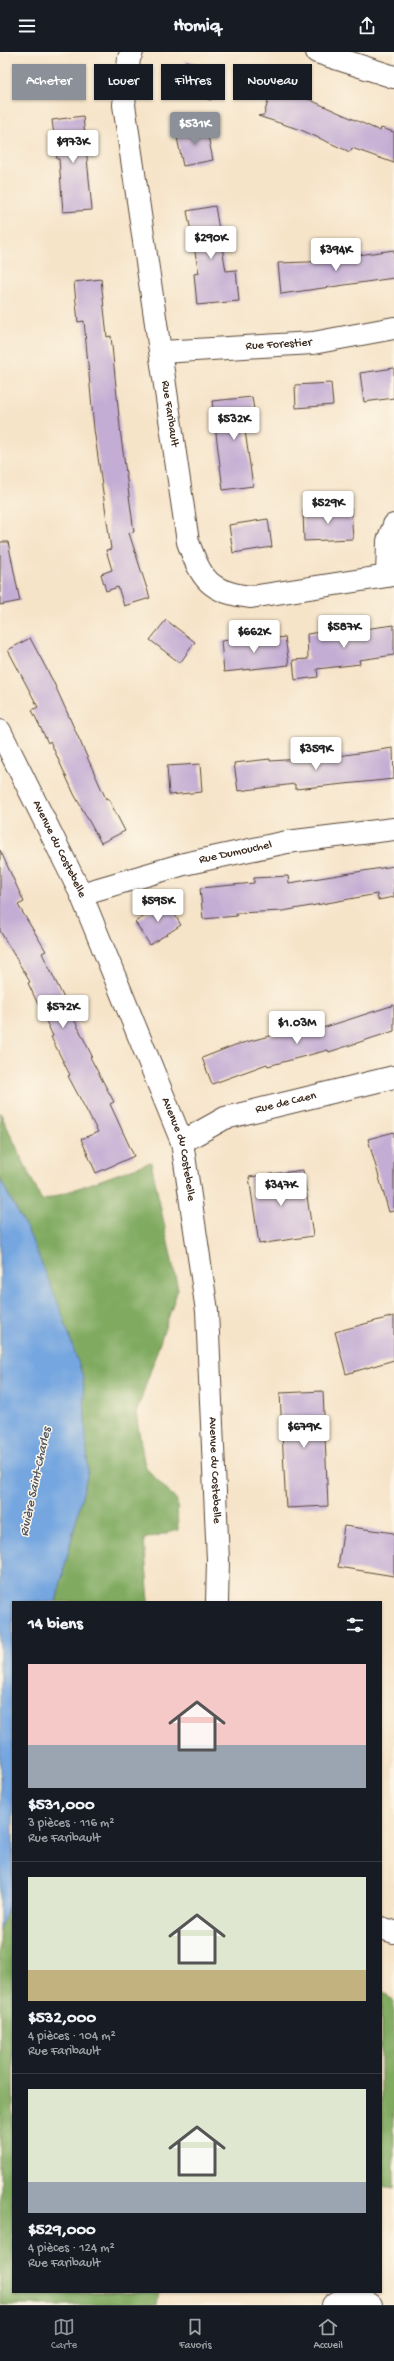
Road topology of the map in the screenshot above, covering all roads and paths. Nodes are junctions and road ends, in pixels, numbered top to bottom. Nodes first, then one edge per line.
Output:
1 (132, 52) edge
2 (317, 52) edge
3 (394, 77) edge
4 (394, 328) edge
5 (162, 352) junction
6 (394, 525) edge
7 (391, 575) edge
8 (0, 730) edge
9 (394, 830) edge
10 (81, 894) junction
11 (394, 1077) edge
12 (182, 1142) junction
13 (217, 1601) edge
14 (382, 1928) edge
15 (394, 1932) edge
16 (333, 2305) edge
17 (371, 2305) edge

1 - 5 street, Rue Faribault
2 - 3 street
4 - 5 street, Rue Forestier
5 - 7 street, Rue Faribault
6 - 7 street
8 - 10 street, Avenue du Costebelle
9 - 10 street, Rue Dumouchel
10 - 12 street, Avenue du Costebelle
11 - 12 street, Rue de Caen
12 - 13 street, Avenue du Costebelle
14 - 15 street
16 - 17 street

